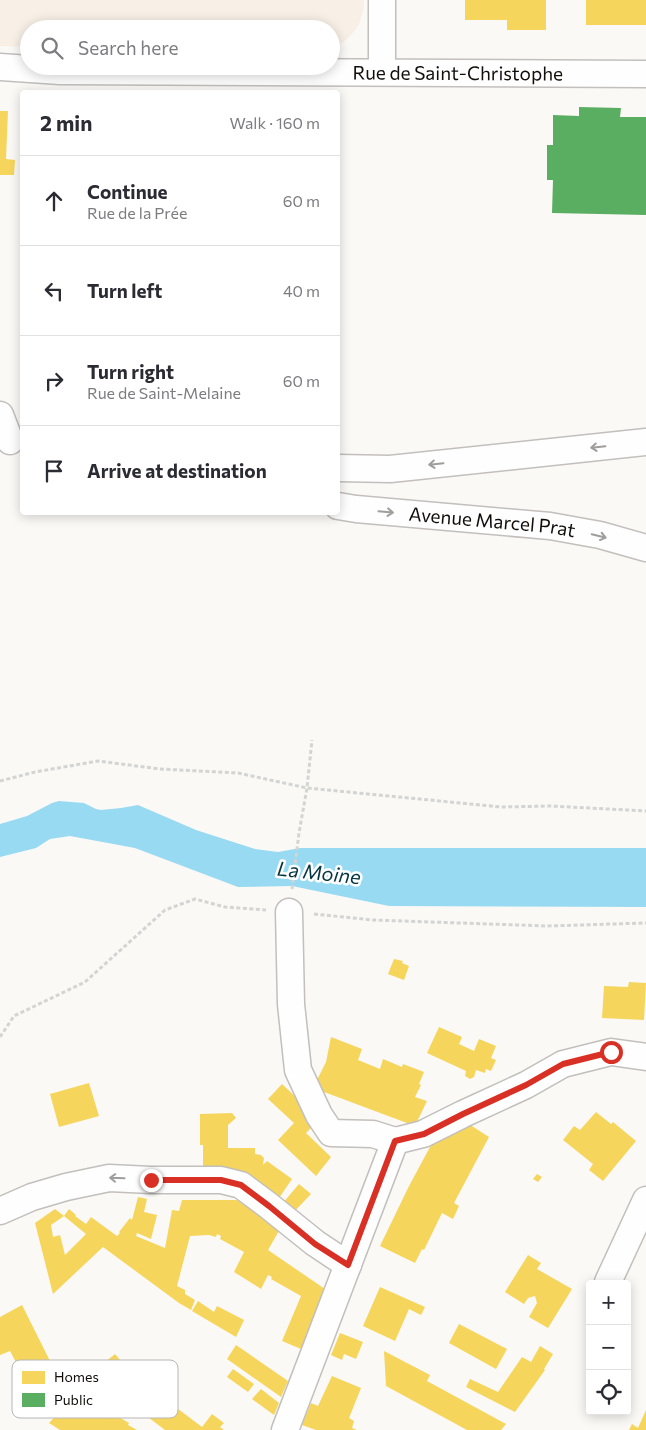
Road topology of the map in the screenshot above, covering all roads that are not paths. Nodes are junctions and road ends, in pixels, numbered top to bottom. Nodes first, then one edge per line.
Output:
1 (382, 0) edge
2 (0, 66) edge
3 (20, 67) edge
4 (340, 72) edge
5 (382, 72) junction
6 (646, 74) edge
7 (0, 416) edge
8 (11, 441) edge
9 (646, 442) edge
10 (340, 468) edge
11 (340, 506) edge
12 (646, 548) edge
13 (289, 912) road end
14 (646, 1057) edge
15 (395, 1141) junction
16 (646, 1200) edge
17 (0, 1211) edge
18 (348, 1265) junction
19 (609, 1280) edge
20 (285, 1430) edge

1 - 5 street
2 - 3 street, Rue de Saint-Christophe
4 - 5 street, Rue de Saint-Christophe
5 - 6 street, Rue de Saint-Christophe
7 - 8 street
9 -> 10 street
11 -> 12 street, Avenue Marcel Prat
13 - 15 street
14 - 15 street
15 - 18 street
16 - 19 street
18 -> 17 street
18 - 20 street

